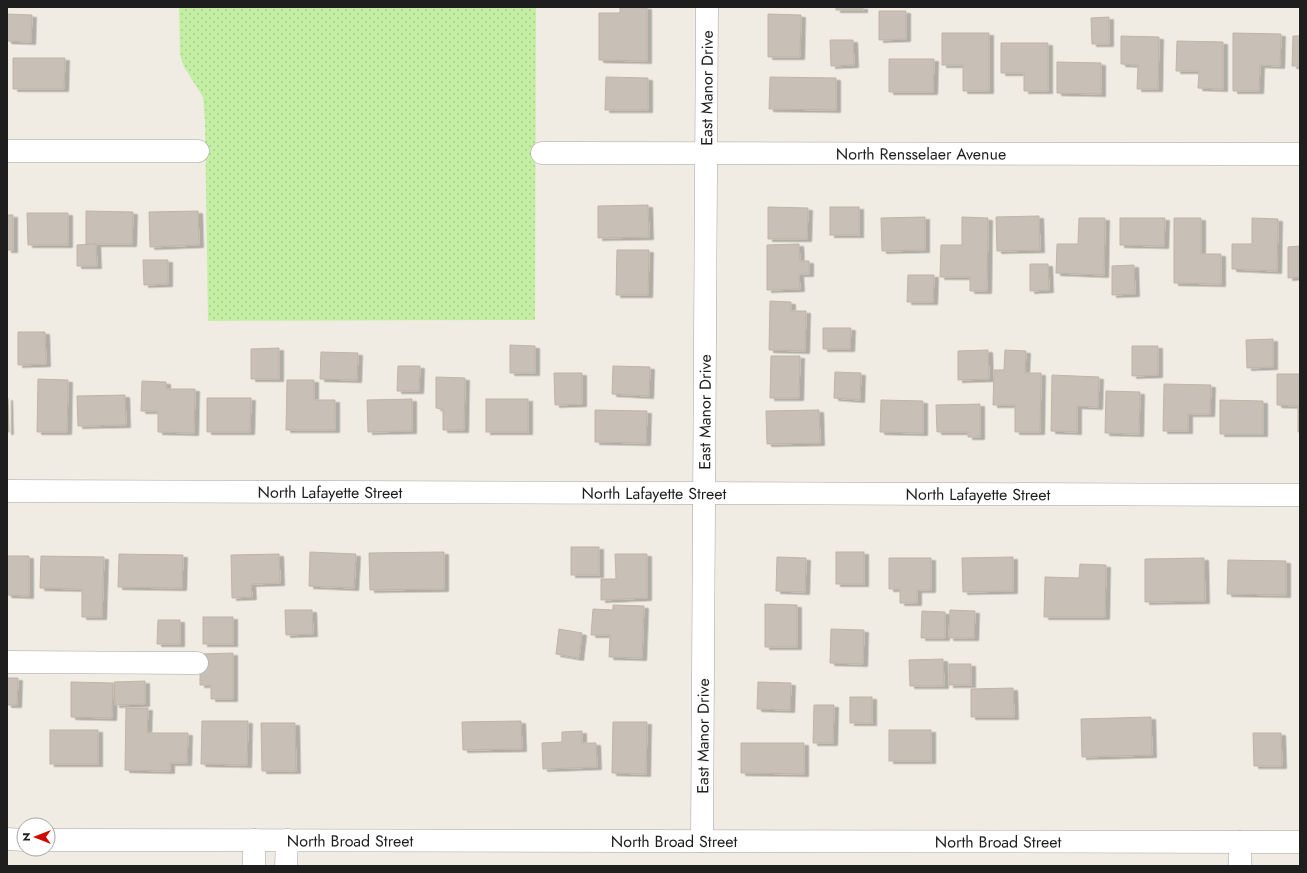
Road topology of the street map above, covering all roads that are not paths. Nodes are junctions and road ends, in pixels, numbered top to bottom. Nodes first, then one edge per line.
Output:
1 (706, 7) edge
2 (7, 151) edge
3 (198, 151) dead end
4 (542, 153) dead end
5 (705, 153) junction
6 (1300, 154) edge
7 (7, 492) edge
8 (704, 494) junction
9 (1300, 495) edge
10 (7, 662) edge
11 (197, 664) dead end
12 (56, 840) edge
13 (254, 840) junction
14 (287, 840) junction
15 (702, 841) junction
16 (1240, 842) junction
17 (1300, 842) edge
18 (254, 866) edge
19 (286, 866) edge
20 (1240, 866) edge

1 - 5 street, East Manor Drive
2 - 3 street
4 - 5 street, North Rensselaer Avenue
5 - 6 street, North Rensselaer Avenue
5 - 8 street, East Manor Drive
7 - 8 street, North Lafayette Street
8 - 9 street, North Lafayette Street
8 - 15 street, East Manor Drive
10 - 11 street
12 - 13 street, North Broad Street
13 - 14 street, North Broad Street
13 - 18 street
14 - 15 street, North Broad Street
14 - 19 street
15 - 16 street, North Broad Street
16 - 17 street, North Broad Street
16 - 20 street

